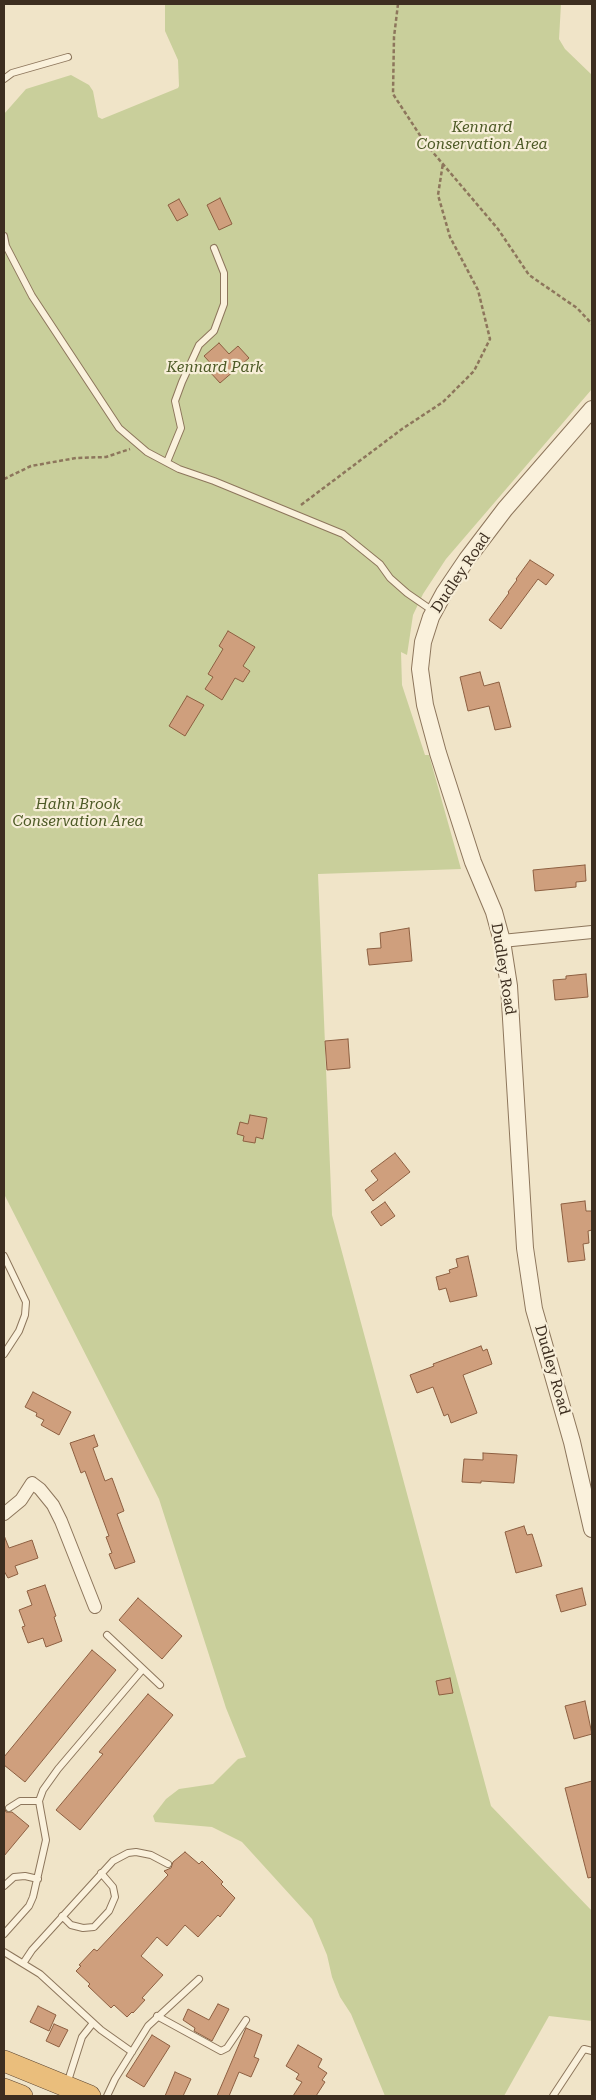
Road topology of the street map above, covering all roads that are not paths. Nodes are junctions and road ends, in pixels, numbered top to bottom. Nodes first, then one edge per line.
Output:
1 (68, 58) dead end
2 (4, 79) edge
3 (4, 236) edge
4 (214, 248) dead end
5 (592, 409) edge
6 (167, 462) junction
7 (434, 612) junction
8 (592, 932) edge
9 (502, 941) junction
10 (4, 1256) edge
11 (4, 1354) edge
12 (4, 1514) edge
13 (592, 1530) edge
14 (95, 1607) dead end
15 (107, 1636) dead end
16 (143, 1669) junction
17 (160, 1685) dead end
18 (39, 1801) junction
19 (9, 1808) dead end
20 (168, 1864) dead end
21 (101, 1873) junction
22 (38, 1879) junction
23 (4, 1886) edge
24 (62, 1916) junction
25 (4, 1934) edge
26 (4, 1952) edge
27 (24, 1962) junction
28 (199, 1979) dead end
29 (157, 2016) junction
30 (246, 2020) dead end
31 (93, 2022) junction
32 (592, 2051) edge
33 (132, 2052) junction
34 (4, 2061) edge
35 (4, 2089) edge
36 (64, 2092) edge
37 (22, 2096) edge
38 (90, 2096) edge
39 (107, 2096) edge
40 (553, 2096) edge

1 - 2 lane
3 - 6 lane
4 - 6 lane
5 - 7 street, Dudley Road
6 - 7 lane
7 - 9 street, Dudley Road
8 - 9 street
9 - 13 street, Dudley Road
10 - 11 lane
12 - 14 street
15 - 16 lane
16 - 17 lane
16 - 18 lane
18 - 19 lane
18 - 22 lane
20 - 21 lane
21 - 24 lane
21 - 24 lane
22 - 23 lane
22 - 25 lane
24 - 27 lane
26 - 27 lane
27 - 31 lane
28 - 29 lane
29 - 30 lane
29 - 33 lane
31 - 33 lane
31 - 36 lane
32 - 40 lane
33 - 39 lane
34 - 36 highway
35 - 37 highway
36 - 38 highway

